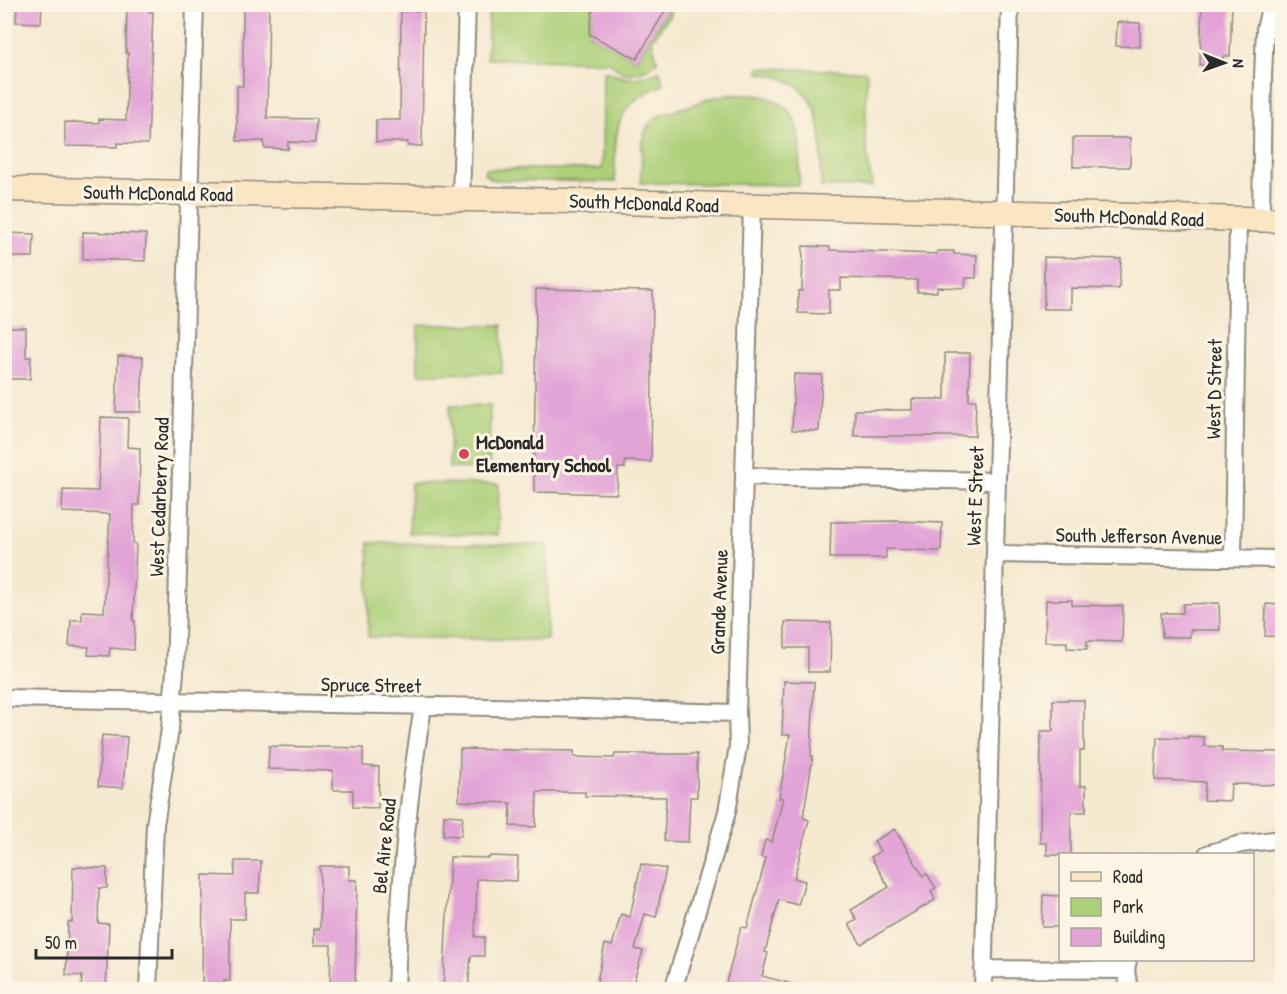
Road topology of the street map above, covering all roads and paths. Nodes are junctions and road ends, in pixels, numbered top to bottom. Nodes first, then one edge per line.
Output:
1 (195, 4) edge
2 (467, 4) edge
3 (1010, 4) edge
4 (1271, 4) edge
5 (4, 189) edge
6 (190, 193) junction
7 (461, 199) junction
8 (752, 206) junction
9 (1004, 214) junction
10 (1260, 220) edge
11 (744, 476) junction
12 (997, 481) junction
13 (995, 554) junction
14 (1233, 558) junction
15 (1282, 559) edge
16 (4, 698) edge
17 (172, 702) junction
18 (423, 707) junction
19 (737, 713) junction
20 (1282, 839) edge
21 (1213, 853) edge
22 (1127, 965) edge
23 (983, 969) junction
24 (148, 990) edge
25 (396, 990) edge
26 (673, 990) edge
27 (983, 990) edge
28 (1129, 990) edge

1 - 6 street, West Cedarberry Road
2 - 7 street
3 - 9 street, West E Street
4 - 10 street, West D Street
5 - 6 street, South McDonald Road
6 - 7 street, South McDonald Road
6 - 17 street, West Cedarberry Road
7 - 8 street, South McDonald Road
8 - 9 street, South McDonald Road
8 - 11 street, Grande Avenue
9 - 10 street, South McDonald Road
9 - 12 street, West E Street
10 - 14 street, West D Street
11 - 12 street
11 - 19 street, Grande Avenue
12 - 13 street, West E Street
13 - 14 street, South Jefferson Avenue
13 - 23 street, West E Street
14 - 15 street, South Jefferson Avenue
16 - 17 street, Spruce Street
17 - 18 street, Spruce Street
17 - 24 street, West Cedarberry Road
18 - 19 street, Spruce Street
18 - 25 street, Bel Aire Road
19 - 26 street, Grande Avenue
20 - 21 street
22 - 23 street
22 - 28 street
23 - 27 street, West E Street

